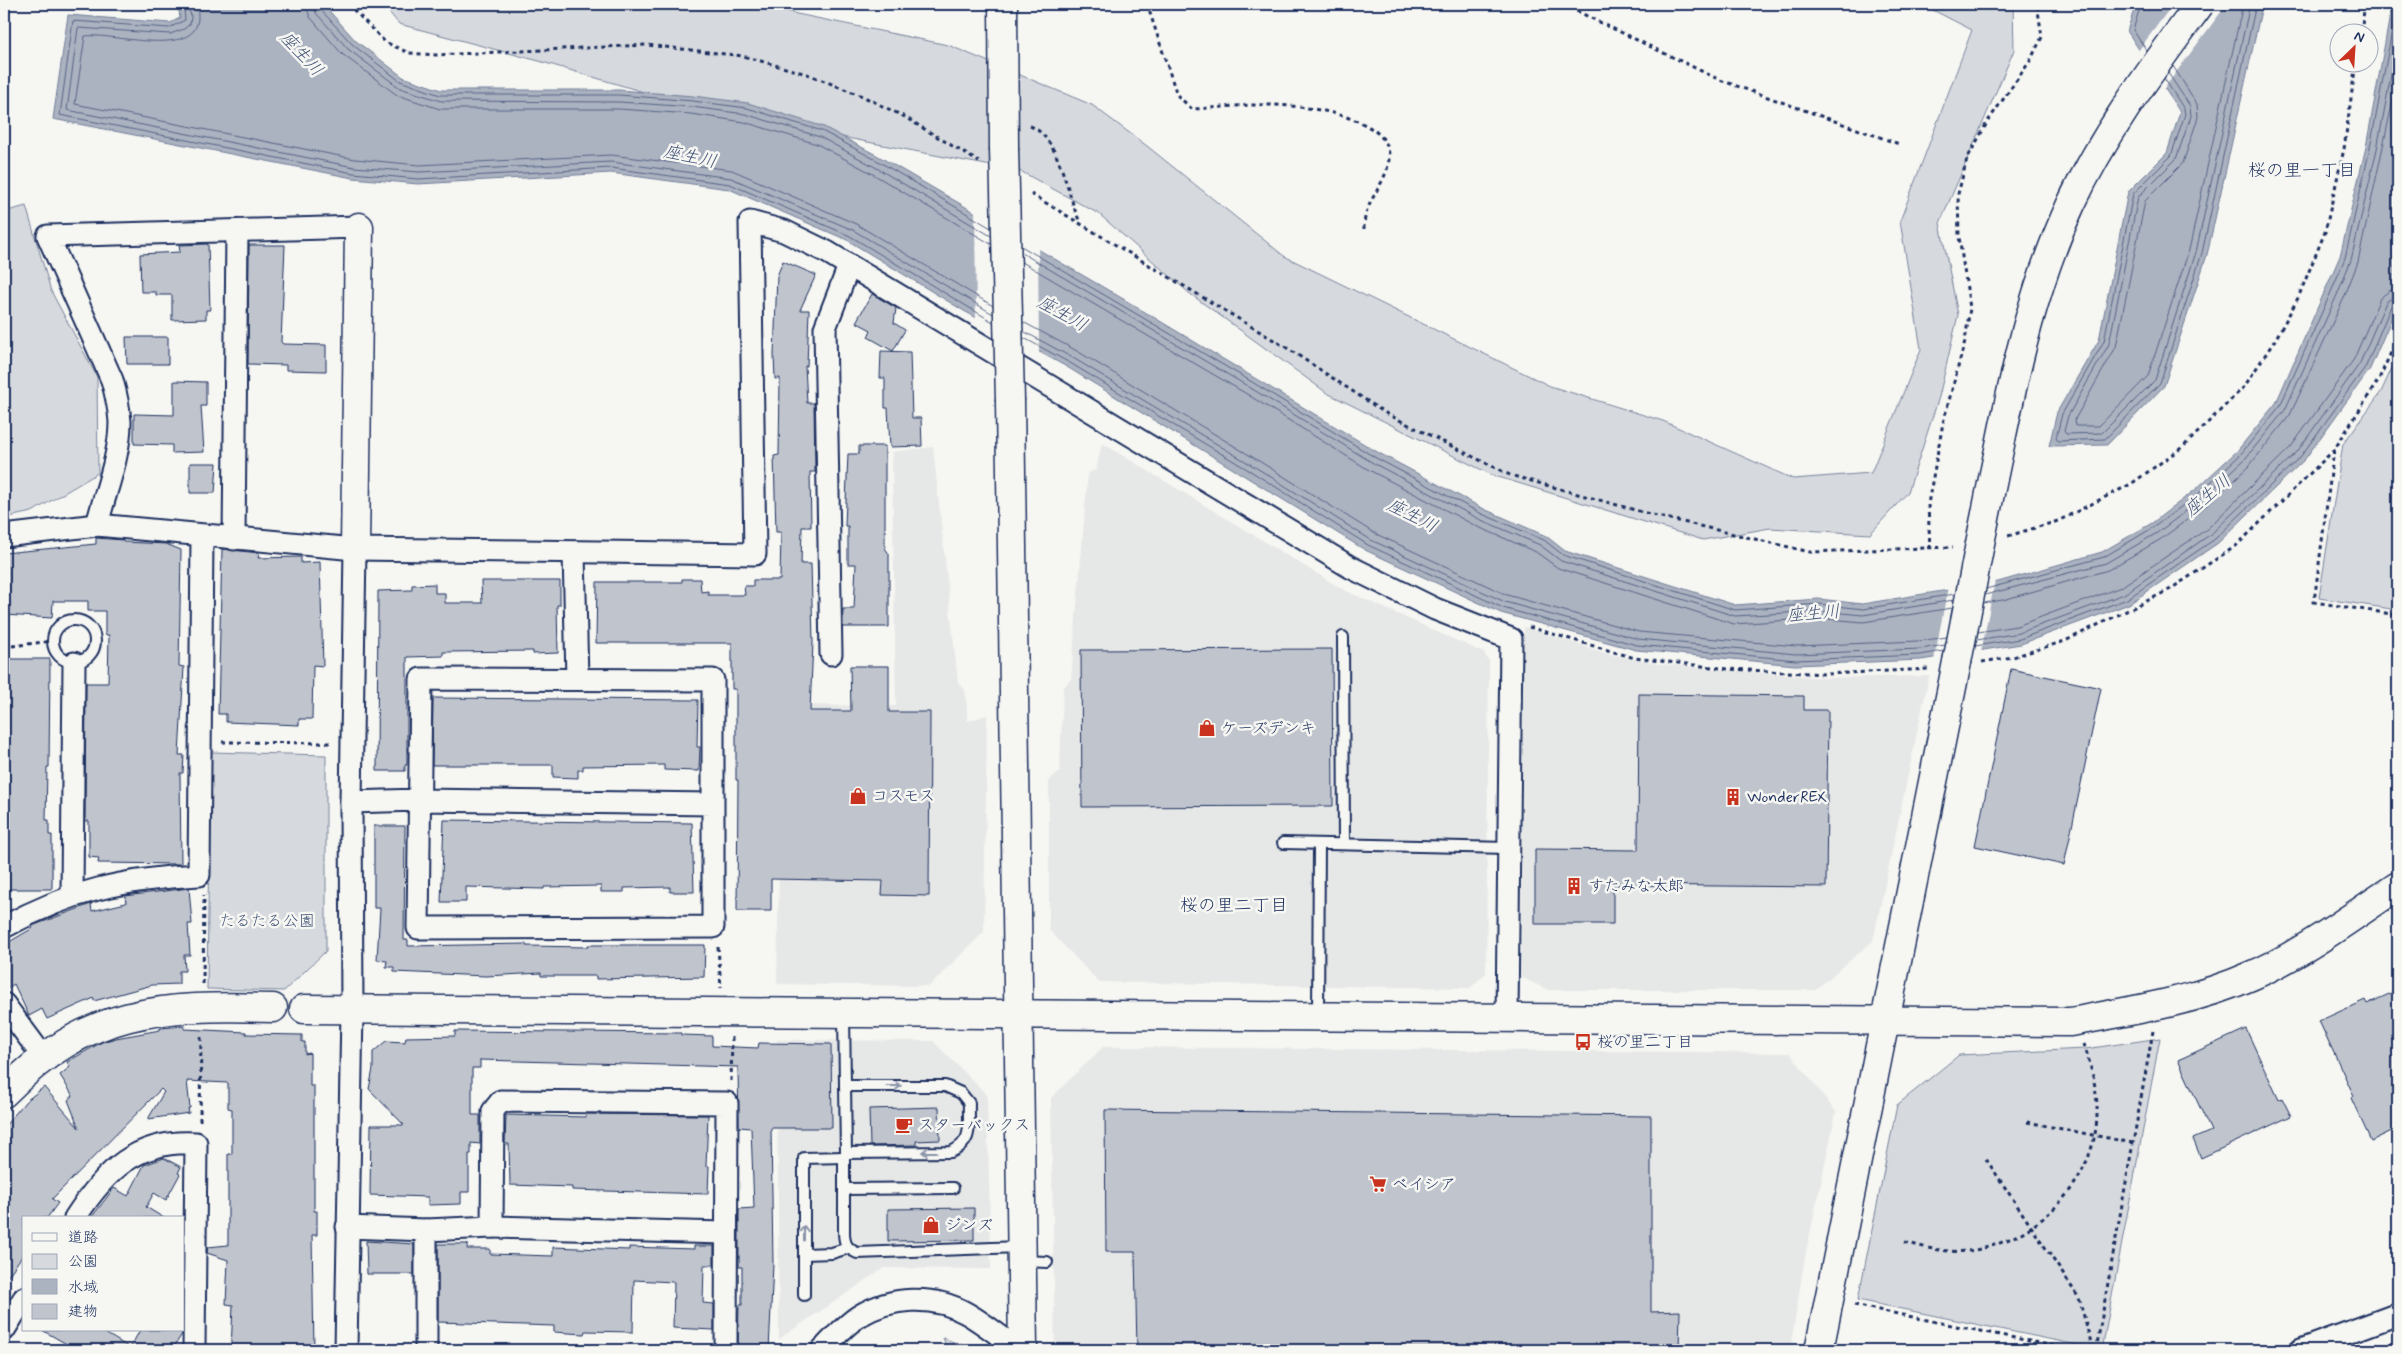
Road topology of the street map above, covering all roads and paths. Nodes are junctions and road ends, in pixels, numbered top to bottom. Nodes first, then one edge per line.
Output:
1 (348, 4) edge
2 (1003, 4) edge
3 (1147, 4) edge
4 (1562, 4) edge
5 (2037, 4) edge
6 (2200, 4) edge
7 (2365, 4) edge
8 (2362, 22) edge
9 (2355, 72) edge
10 (1030, 126) dead end
11 (1899, 144) dead end
12 (996, 158) junction
13 (1030, 193) dead end
14 (1080, 224) junction
15 (359, 227) joint
16 (1364, 230) dead end
17 (237, 231) junction
18 (849, 266) junction
19 (2398, 337) edge
20 (2334, 450) junction
21 (97, 525) junction
22 (4, 536) edge
23 (202, 536) junction
24 (1999, 538) dead end
25 (234, 539) junction
26 (1956, 547) dead end
27 (1930, 549) junction
28 (355, 550) junction
29 (574, 553) junction
30 (2398, 615) edge
31 (1343, 637) dead end
32 (1511, 639) junction
33 (52, 641) junction
34 (4, 647) edge
35 (831, 654) dead end
36 (74, 662) junction
37 (1956, 665) junction
38 (577, 679) junction
39 (200, 742) junction
40 (336, 743) dead end
41 (418, 800) junction
42 (352, 802) junction
43 (713, 804) junction
44 (1283, 843) dead end
45 (1319, 844) junction
46 (1344, 844) junction
47 (1509, 848) junction
48 (199, 875) junction
49 (2398, 886) edge
50 (72, 895) junction
51 (4, 927) edge
52 (713, 927) junction
53 (204, 992) dead end
54 (721, 994) dead end
55 (4, 1004) edge
56 (273, 1008) joint
57 (304, 1008) joint
58 (352, 1010) junction
59 (844, 1014) junction
60 (1019, 1014) junction
61 (1318, 1017) junction
62 (1507, 1019) junction
63 (1884, 1022) junction
64 (201, 1025) dead end
65 (2153, 1031) dead end
66 (732, 1034) dead end
67 (2083, 1043) dead end
68 (44, 1058) junction
69 (845, 1086) junction
70 (4, 1094) edge
71 (727, 1103) junction
72 (2027, 1122) dead end
73 (2094, 1135) junction
74 (196, 1143) junction
75 (2133, 1143) junction
76 (845, 1155) junction
77 (1986, 1159) dead end
78 (953, 1188) dead end
79 (844, 1189) junction
80 (76, 1216) edge
81 (2031, 1226) junction
82 (348, 1227) junction
83 (492, 1227) junction
84 (426, 1230) junction
85 (725, 1233) junction
86 (1905, 1242) dead end
87 (848, 1248) junction
88 (804, 1254) junction
89 (1031, 1256) junction
90 (804, 1295) dead end
91 (22, 1301) edge
92 (1851, 1305) dead end
93 (189, 1312) edge
94 (2398, 1314) edge
95 (4, 1330) edge
96 (194, 1350) edge
97 (346, 1350) edge
98 (426, 1350) edge
99 (726, 1350) edge
100 (822, 1350) edge
101 (1021, 1350) edge
102 (1819, 1350) edge
103 (2073, 1350) edge
104 (2094, 1350) edge
105 (2301, 1350) edge

1 - 12 path
2 - 12 street
3 - 16 path
4 - 11 path
5 - 27 path
6 - 37 street, bridge
7 - 8 path
9 - 24 path
10 - 14 path
12 - 60 street, bridge
13 - 14 path
14 - 27 path
15 - 17 street
15 - 28 street
17 - 21 street
17 - 25 street
18 - 29 street
18 - 32 street
18 - 35 street
19 - 20 path
20 - 30 path
20 - 37 path
21 - 22 street
21 - 23 street
23 - 25 street
23 - 39 street
25 - 28 street
26 - 27 path
28 - 29 street
28 - 42 street
29 - 38 street
31 - 46 lane
32 - 37 path
32 - 47 street
33 - 34 path
33 - 36 lane
33 - 36 lane
36 - 50 street
37 - 63 street
38 - 41 street
38 - 43 street
39 - 40 path
39 - 48 street
41 - 42 street
41 - 43 street
41 - 52 street
42 - 58 street
43 - 52 street
44 - 45 lane
45 - 46 lane
45 - 61 lane
46 - 47 lane
47 - 62 street
48 - 50 street
48 - 53 path
49 - 63 street
50 - 51 street
52 - 54 path
55 - 68 street
56 - 57 street
56 - 68 street
57 - 58 street
58 - 59 street
58 - 82 street
59 - 60 street
59 - 69 lane
60 - 61 street
60 - 89 street
61 - 62 street
62 - 63 street
63 - 102 street
64 - 74 path
65 - 75 path
66 - 71 path
67 - 73 path
68 - 70 street
69 - 76 lane
69 -> 76 lane
71 - 83 street
71 - 85 street
72 - 73 path
73 - 75 path
73 - 81 path
74 - 80 street
74 - 93 street
75 - 104 path
76 - 79 lane
88 -> 76 lane
77 - 81 path
78 - 79 lane
79 - 87 lane
81 - 86 path
81 - 104 path
82 - 84 street
82 - 97 street
83 - 84 street
83 - 85 street
84 - 98 street
85 - 99 street
87 - 88 lane
87 - 89 lane
88 - 90 lane
89 - 101 street
91 - 95 street
92 - 103 path
93 - 96 street
94 - 105 street
100 - 101 street

